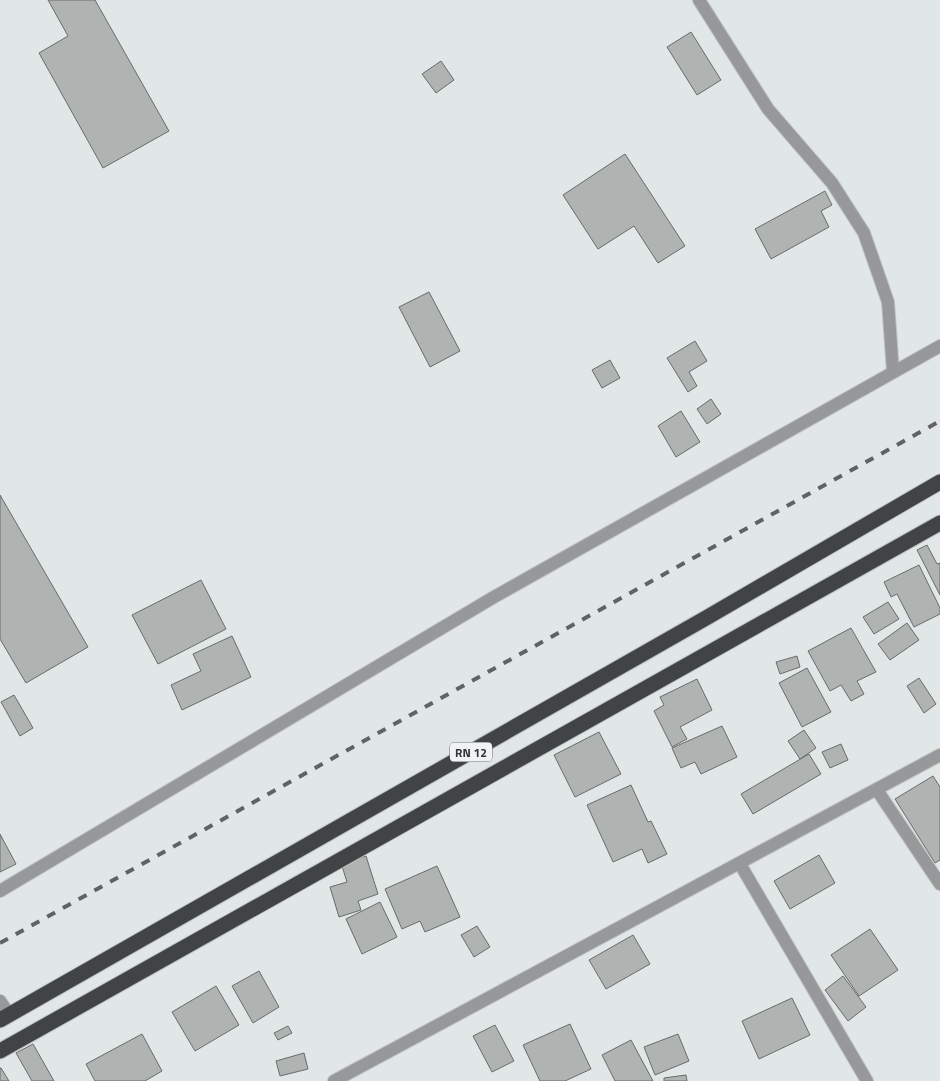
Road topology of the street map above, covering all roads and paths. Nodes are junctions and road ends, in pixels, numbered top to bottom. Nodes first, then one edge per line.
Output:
1 (699, 0) edge
2 (940, 346) edge
3 (894, 372) junction
4 (940, 482) edge
5 (940, 523) edge
6 (940, 755) edge
7 (877, 790) junction
8 (740, 864) junction
9 (940, 884) edge
10 (0, 891) edge
11 (0, 1001) edge
12 (4, 1017) edge
13 (0, 1051) edge
14 (334, 1081) edge
15 (867, 1081) edge

1 - 3 street
2 - 3 street
3 - 10 street
4 - 12 highway, RN 12
5 - 13 highway, RN 12
6 - 7 street
7 - 8 street
7 - 9 street
8 - 14 street
8 - 15 street
11 - 12 street

